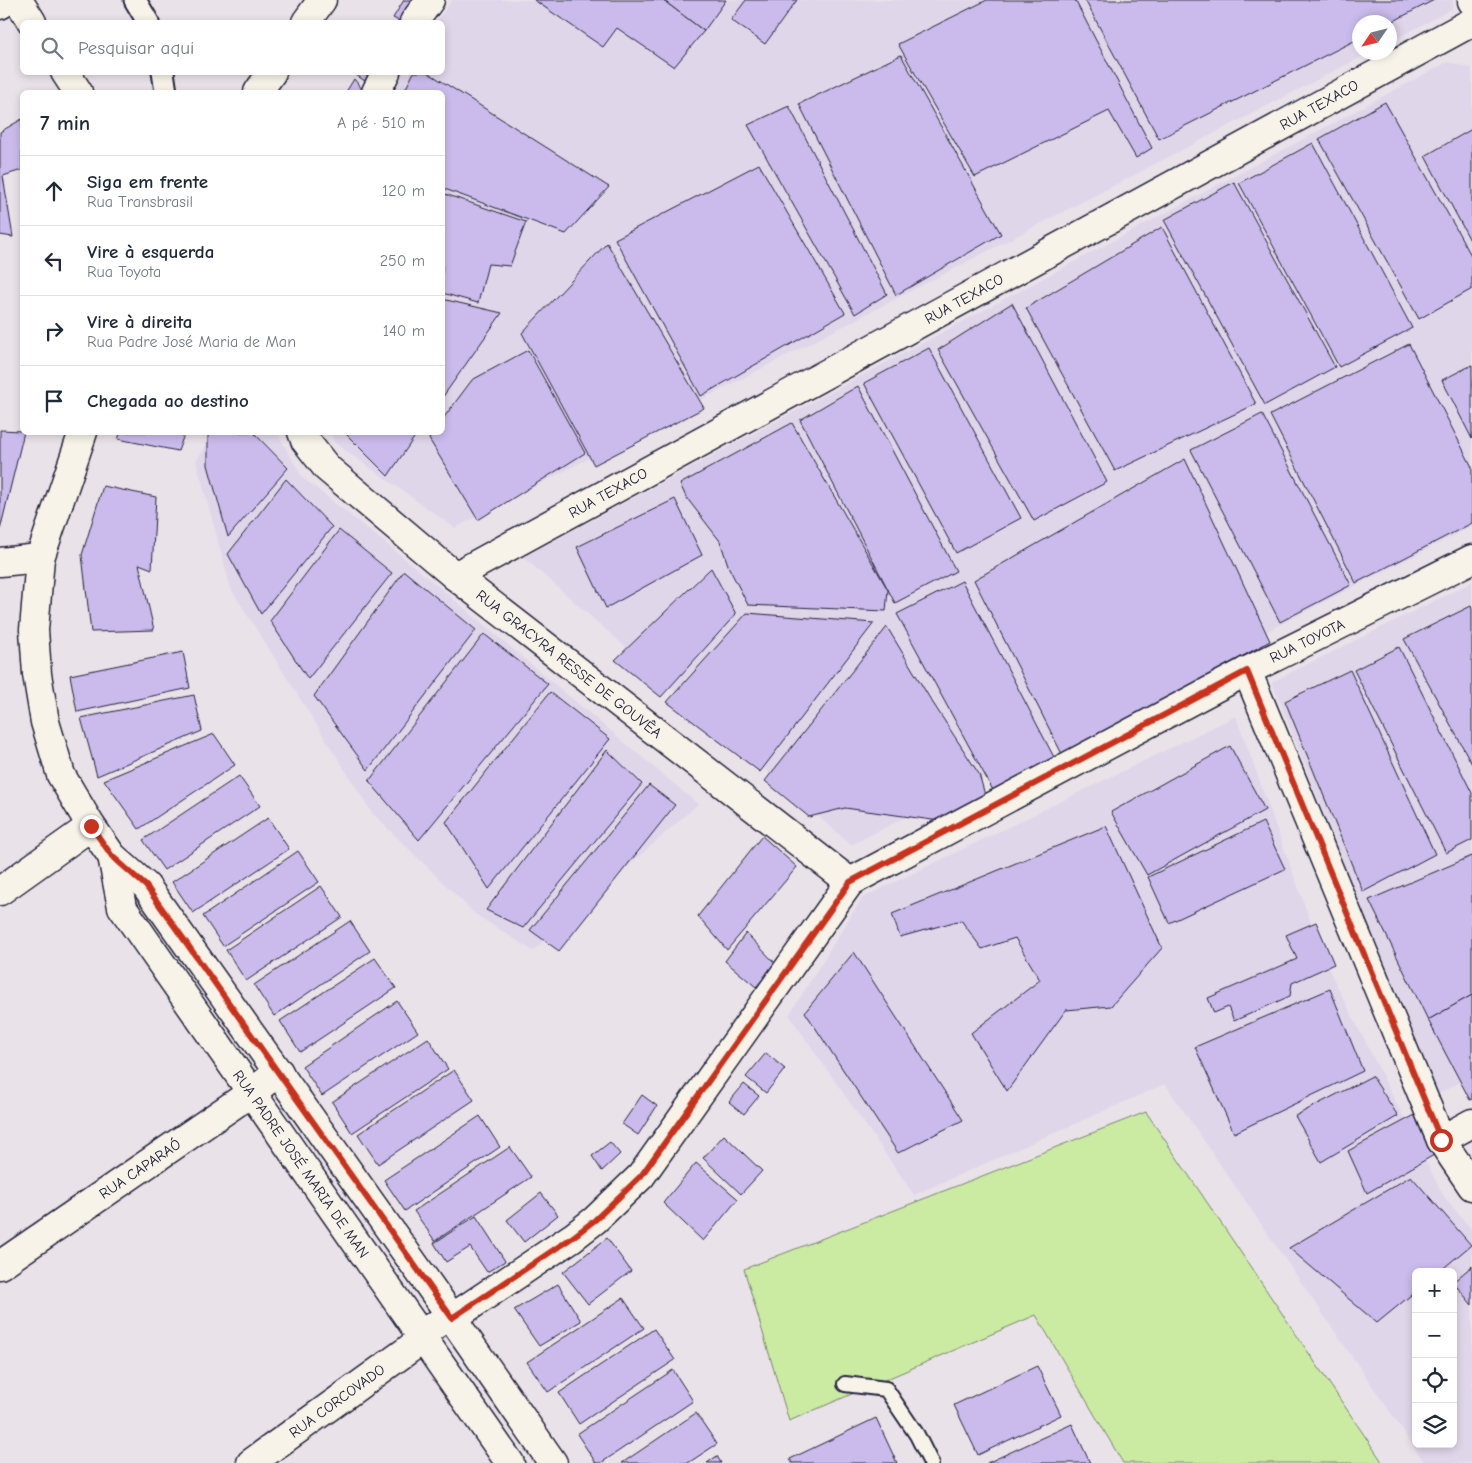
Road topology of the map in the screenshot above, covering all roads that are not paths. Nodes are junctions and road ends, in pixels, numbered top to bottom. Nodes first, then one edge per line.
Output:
1 (8, 0) edge
2 (18, 0) edge
3 (136, 0) edge
4 (322, 0) edge
5 (430, 0) edge
6 (0, 5) edge
7 (31, 20) edge
8 (147, 20) edge
9 (307, 20) edge
10 (415, 20) edge
11 (1472, 22) edge
12 (67, 75) edge
13 (163, 75) edge
14 (270, 75) edge
15 (384, 75) edge
16 (77, 90) edge
17 (166, 90) edge
18 (259, 90) edge
19 (377, 90) edge
20 (82, 435) edge
21 (303, 435) edge
22 (40, 558) junction
23 (1472, 559) edge
24 (0, 562) edge
25 (455, 576) junction
26 (1247, 671) junction
27 (91, 826) junction
28 (112, 856) junction
29 (850, 882) junction
30 (0, 890) edge
31 (279, 1072) junction
32 (252, 1092) junction
33 (1472, 1123) edge
34 (1441, 1140) junction
35 (1472, 1186) edge
36 (0, 1265) edge
37 (452, 1318) junction
38 (423, 1338) junction
39 (845, 1384) dead end
40 (251, 1463) edge
41 (510, 1463) edge
42 (539, 1463) edge
43 (553, 1463) edge
44 (931, 1463) edge

1 - 6 street
2 - 7 street
3 - 8 street
4 - 9 street
5 - 10 street
11 - 25 street, RUA TEXACO
12 - 16 street
13 - 17 street
14 - 18 street
15 - 19 street
20 - 22 street, RUA PADRE JOSÉ MARIA DE MAN
21 - 25 street, RUA GRACYRA RESSE DE GOUVÊA
22 - 24 street
22 - 27 street, RUA PADRE JOSÉ MARIA DE MAN
23 - 26 street, RUA TOYOTA
25 - 29 street, RUA GRACYRA RESSE DE GOUVÊA
26 - 29 street, RUA TOYOTA
26 - 34 street
27 - 28 street, RUA PADRE JOSÉ MARIA DE MAN
27 - 30 street
28 - 31 street, RUA PADRE JOSÉ MARIA DE MAN
28 - 32 street, RUA PADRE JOSÉ MARIA DE MAN
29 - 37 street, RUA TOYOTA
31 - 32 street, RUA CAPARAÓ
31 - 37 street, RUA PADRE JOSÉ MARIA DE MAN
32 - 36 street, RUA CAPARAÓ
32 - 38 street, RUA PADRE JOSÉ MARIA DE MAN
33 - 34 street
34 - 35 street
37 - 43 street, RUA PADRE JOSÉ MARIA DE MAN
38 - 40 street, RUA CORCOVADO
38 - 41 street, RUA PADRE JOSÉ MARIA DE MAN
38 - 42 street, RUA CORCOVADO
39 - 44 lane

